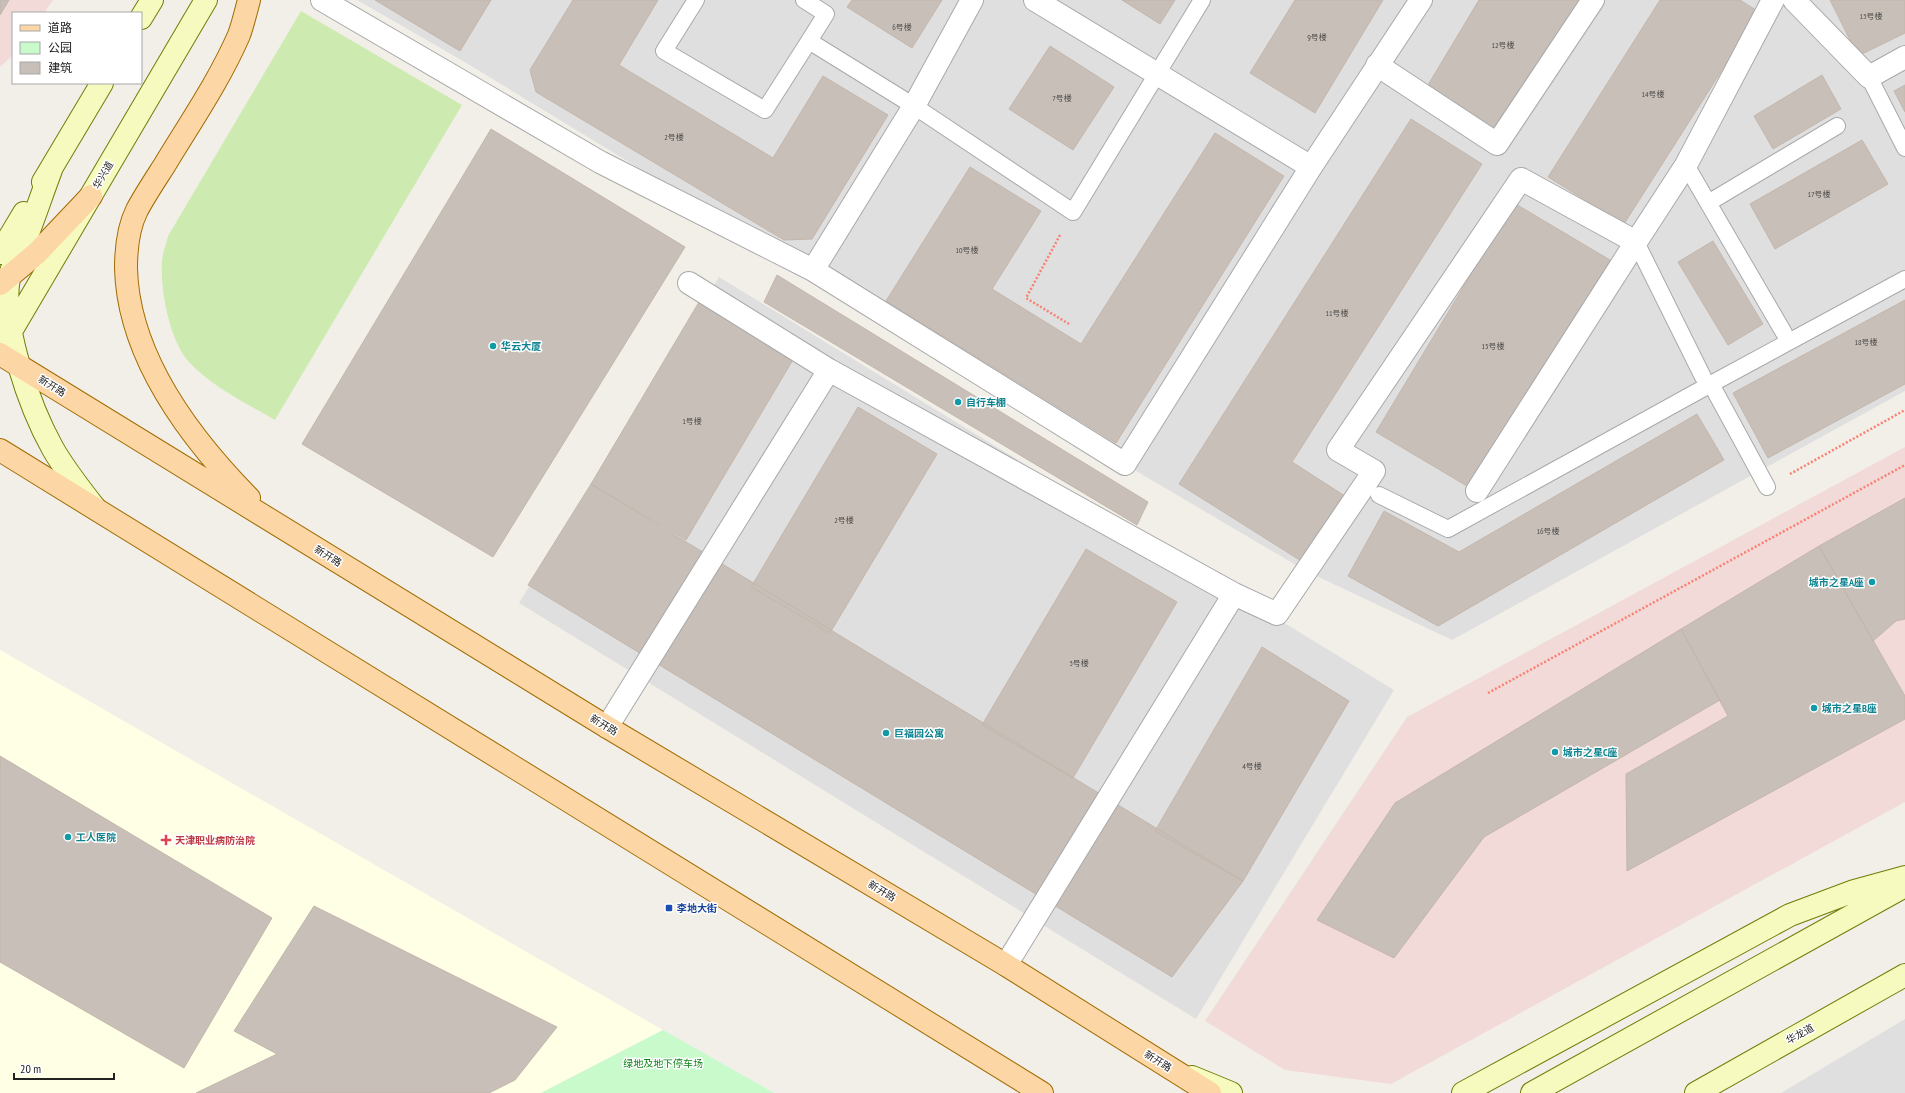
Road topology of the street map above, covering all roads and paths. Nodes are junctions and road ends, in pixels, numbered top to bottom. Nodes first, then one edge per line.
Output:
1 (152, 0) edge
2 (206, 0) edge
3 (249, 0) edge
4 (322, 0) edge
5 (696, 0) edge
6 (804, 0) edge
7 (972, 0) edge
8 (1035, 0) edge
9 (1202, 0) edge
10 (1421, 0) edge
11 (1593, 0) edge
12 (1773, 0) edge
13 (1794, 0) edge
14 (142, 16) edge
15 (809, 41) junction
16 (1905, 57) edge
17 (1377, 65) junction
18 (1156, 73) junction
19 (1869, 77) junction
20 (101, 84) edge
21 (914, 106) junction
22 (1837, 126) dead end
23 (1905, 148) edge
24 (1686, 165) junction
25 (1311, 167) junction
26 (50, 170) junction
27 (91, 196) junction
28 (1708, 203) junction
29 (1073, 212) junction
30 (1636, 242) junction
31 (0, 253) edge
32 (813, 270) junction
33 (1905, 279) edge
34 (4, 281) edge
35 (690, 283) dead end
36 (1068, 324) dead end
37 (1784, 333) dead end
38 (5, 342) edge
39 (9, 360) edge
40 (829, 370) junction
41 (1707, 381) junction
42 (1905, 410) edge
43 (0, 450) edge
44 (1905, 465) edge
45 (1767, 487) joint
46 (1477, 491) dead end
47 (1379, 495) dead end
48 (95, 508) junction
49 (272, 521) junction
50 (1234, 594) junction
51 (1488, 693) dead end
52 (607, 727) junction
53 (1905, 877) edge
54 (1905, 886) edge
55 (1006, 965) junction
56 (1905, 975) edge
57 (1167, 1066) junction
58 (1042, 1093) edge
59 (1210, 1093) edge
60 (1231, 1093) edge
61 (1463, 1093) edge
62 (1532, 1093) edge
63 (1696, 1093) edge

1 - 14 main road
2 - 27 main road, 华兴道
3 - 49 main road
4 - 32 street
5 - 15 lane
6 - 15 lane
7 - 21 street
8 - 18 street
9 - 18 lane
10 - 17 street
11 - 17 street
12 - 24 street
13 - 19 street
15 - 21 lane
16 - 19 street
17 - 25 street
18 - 25 street
18 - 29 lane
19 - 23 lane
20 - 26 main road
21 - 29 lane
21 - 32 street
22 - 28 lane
24 - 28 lane
24 - 30 street
25 - 32 street
26 - 31 main road
26 - 34 main road
27 - 34 main road
27 - 38 main road, 华兴道
28 - 37 lane
29 - 36 path
30 - 41 lane
30 - 46 street
30 - 50 street
33 - 41 lane
34 - 38 main road
35 - 40 street
38 - 39 main road
39 - 48 main road
39 - 49 main road, 新开路
40 - 50 street
40 - 52 street
41 - 45 lane
41 - 47 lane
42 - 45 path
43 - 48 main road
44 - 51 path
48 - 58 main road
49 - 52 main road, 新开路
50 - 55 street
52 - 55 main road, 新开路
53 - 61 main road
54 - 62 main road
55 - 57 main road, 新开路
56 - 63 main road, 华龙道
57 - 59 main road, 新开路
57 - 60 main road

